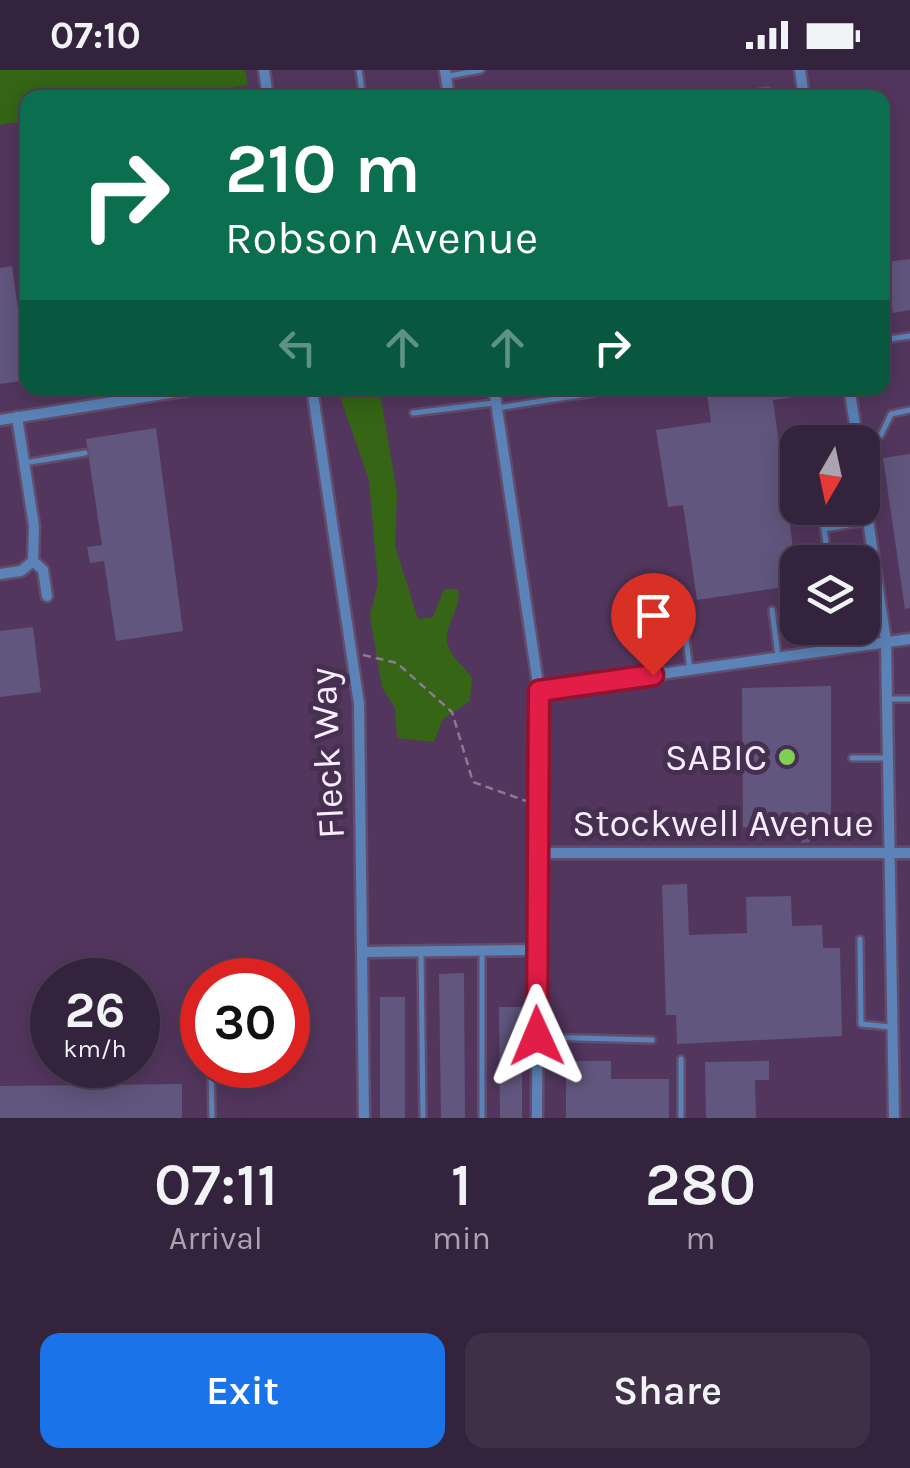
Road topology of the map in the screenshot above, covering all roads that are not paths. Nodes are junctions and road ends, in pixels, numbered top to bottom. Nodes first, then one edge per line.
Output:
1 (481, 70) edge
2 (445, 74) edge
3 (130, 395) edge
4 (313, 395) edge
5 (495, 395) edge
6 (573, 395) edge
7 (850, 395) edge
8 (497, 405) junction
9 (910, 410) edge
10 (413, 413) dead end
11 (18, 417) junction
12 (0, 420) edge
13 (855, 425) edge
14 (880, 435) edge
15 (85, 453) dead end
16 (24, 463) junction
17 (823, 525) edge
18 (852, 525) edge
19 (868, 525) edge
20 (824, 530) junction
21 (826, 545) edge
22 (33, 560) junction
23 (0, 574) edge
24 (47, 596) dead end
25 (772, 610) dead end
26 (684, 624) dead end
27 (910, 639) edge
28 (886, 641) junction
29 (778, 656) junction
30 (690, 670) junction
31 (539, 691) junction
32 (910, 698) edge
33 (888, 699) junction
34 (852, 758) dead end
35 (890, 758) junction
36 (892, 853) junction
37 (910, 853) edge
38 (535, 854) junction
39 (860, 939) dead end
40 (536, 950) junction
41 (364, 952) junction
42 (421, 952) junction
43 (482, 953) junction
44 (893, 1027) junction
45 (537, 1036) junction
46 (652, 1040) dead end
47 (681, 1059) dead end
48 (212, 1088) edge
49 (212, 1118) edge
50 (364, 1118) edge
51 (424, 1118) edge
52 (482, 1118) edge
53 (537, 1118) edge
54 (682, 1118) edge
55 (894, 1118) edge

1 - 2 lane
3 - 11 street
4 - 41 street, Fleck Way
5 - 8 street
6 - 8 lane
7 - 13 street
8 - 10 lane
8 - 31 street
9 - 14 lane
11 - 12 street
11 - 16 street
15 - 16 lane
16 - 22 street
17 - 20 lane
18 - 20 lane
19 - 28 street
20 - 21 lane
22 - 23 street
22 - 24 street
25 - 29 lane
26 - 30 lane
27 - 28 street
28 - 29 street
28 - 33 street
29 - 30 street
30 - 31 street
31 - 38 street
32 - 33 lane
33 - 35 street
34 - 35 lane
35 - 36 street
36 - 37 street, Stockwell Avenue
36 - 38 street, Stockwell Avenue
36 - 44 street
38 - 40 street
39 - 44 lane
40 - 43 street
40 - 45 street
41 - 42 street
41 - 50 street, Fleck Way
42 - 43 street
42 - 51 lane
43 - 52 lane
44 - 55 street
45 - 46 lane
45 - 53 street
47 - 54 lane
48 - 49 lane

